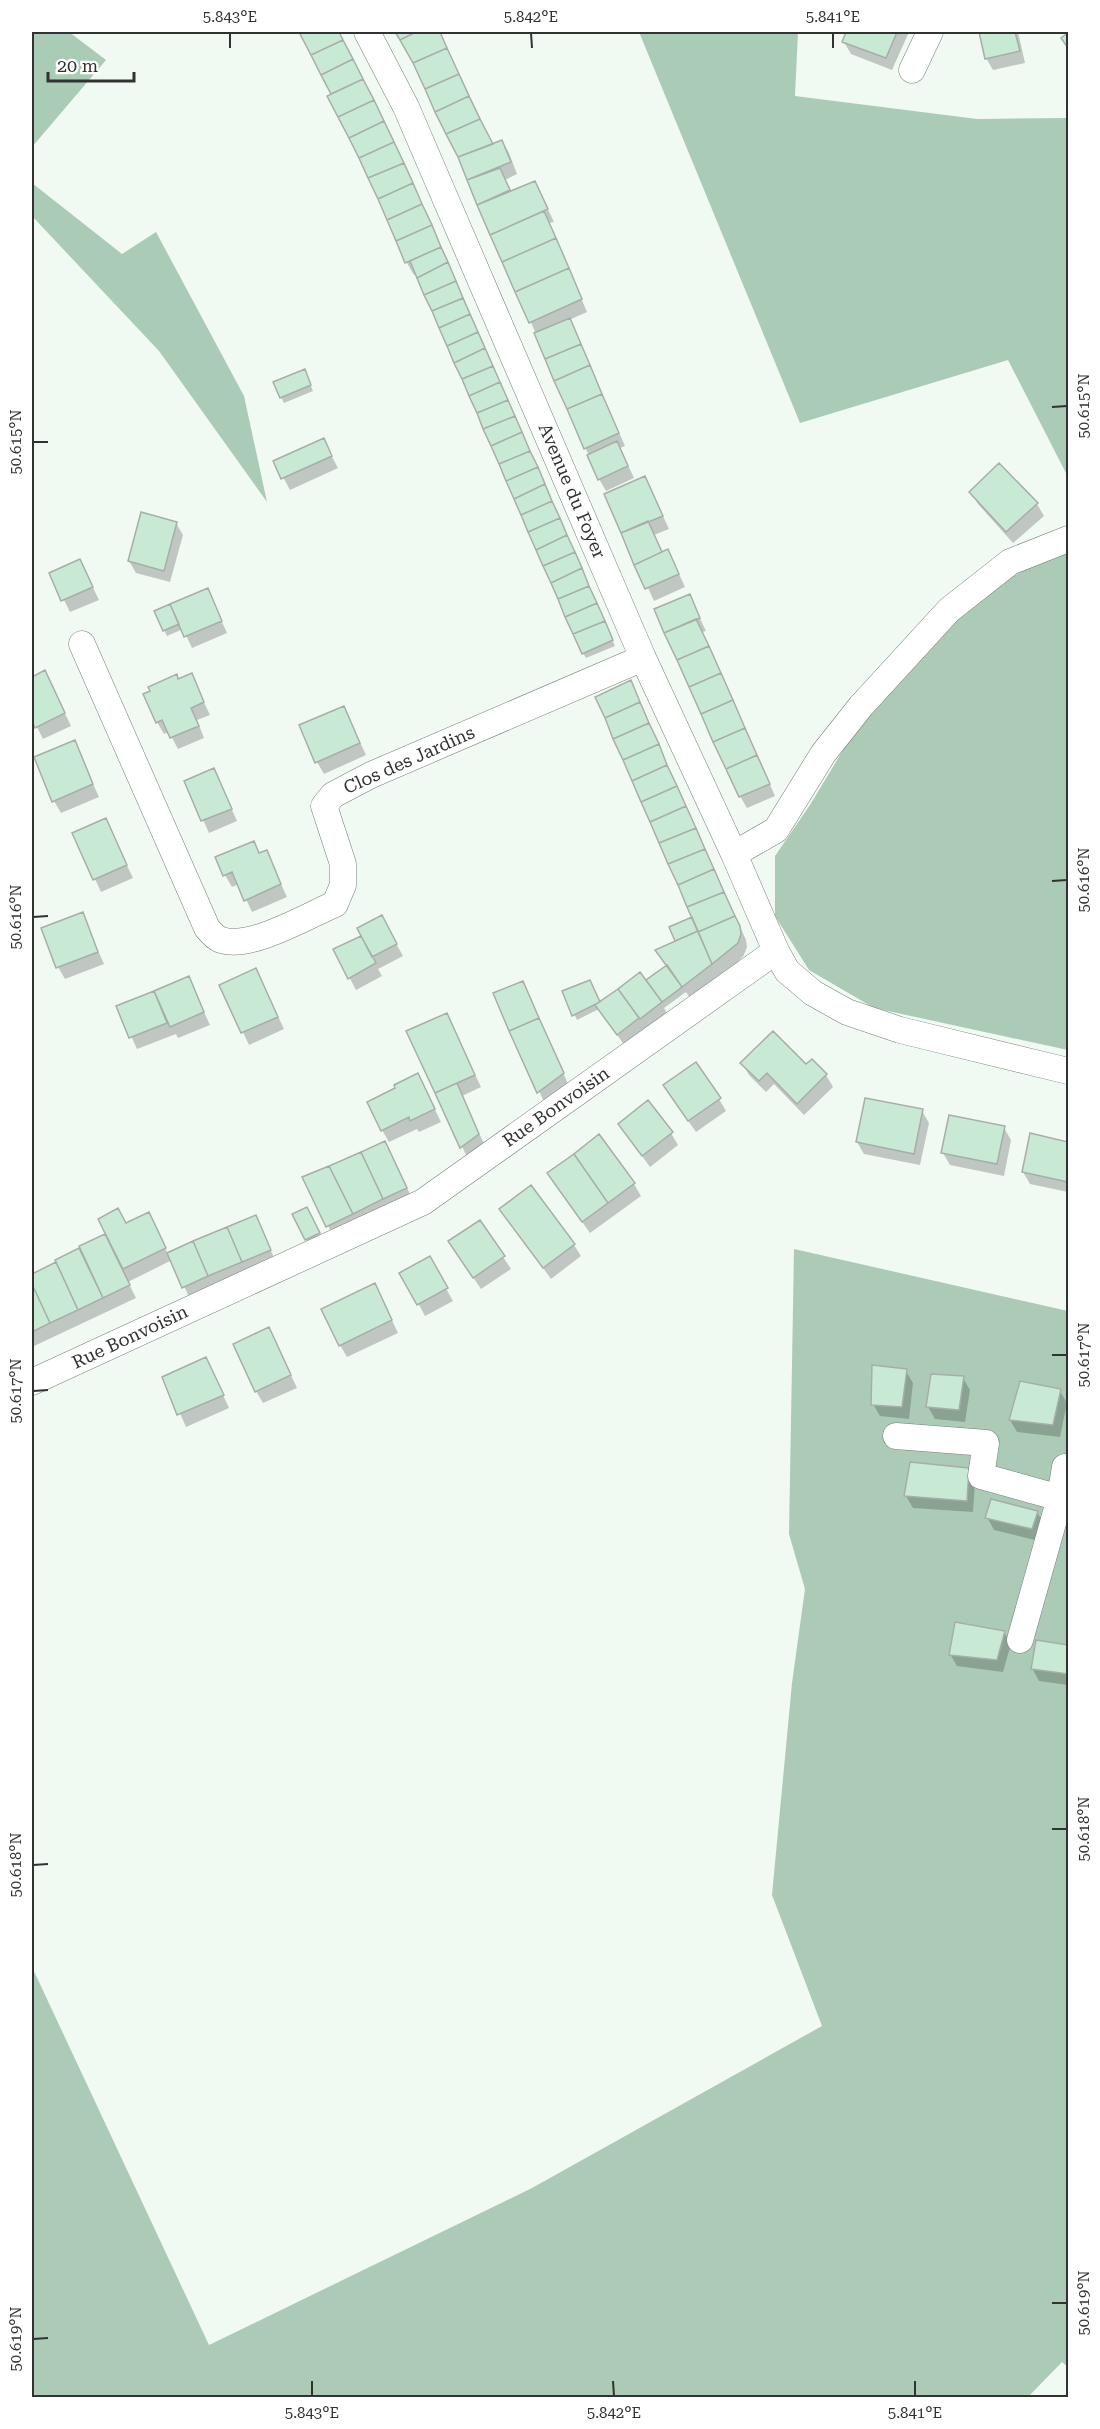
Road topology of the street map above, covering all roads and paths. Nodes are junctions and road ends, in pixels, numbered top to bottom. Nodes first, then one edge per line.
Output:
1 (367, 32) edge
2 (930, 32) edge
3 (912, 70) dead end
4 (1068, 539) edge
5 (82, 644) dead end
6 (644, 658) junction
7 (734, 854) junction
8 (776, 951) junction
9 (1068, 1071) edge
10 (32, 1382) edge
11 (896, 1436) dead end
12 (1068, 1468) edge
13 (1060, 1498) junction
14 (1020, 1640) dead end

1 - 6 street, Avenue du Foyer
2 - 3 street
4 - 7 street
5 - 6 street, Clos des Jardins
6 - 7 street, Avenue du Foyer
7 - 8 street, Avenue du Foyer
8 - 9 street
8 - 10 street, Rue Bonvoisin
11 - 13 street
12 - 13 street
13 - 14 street

